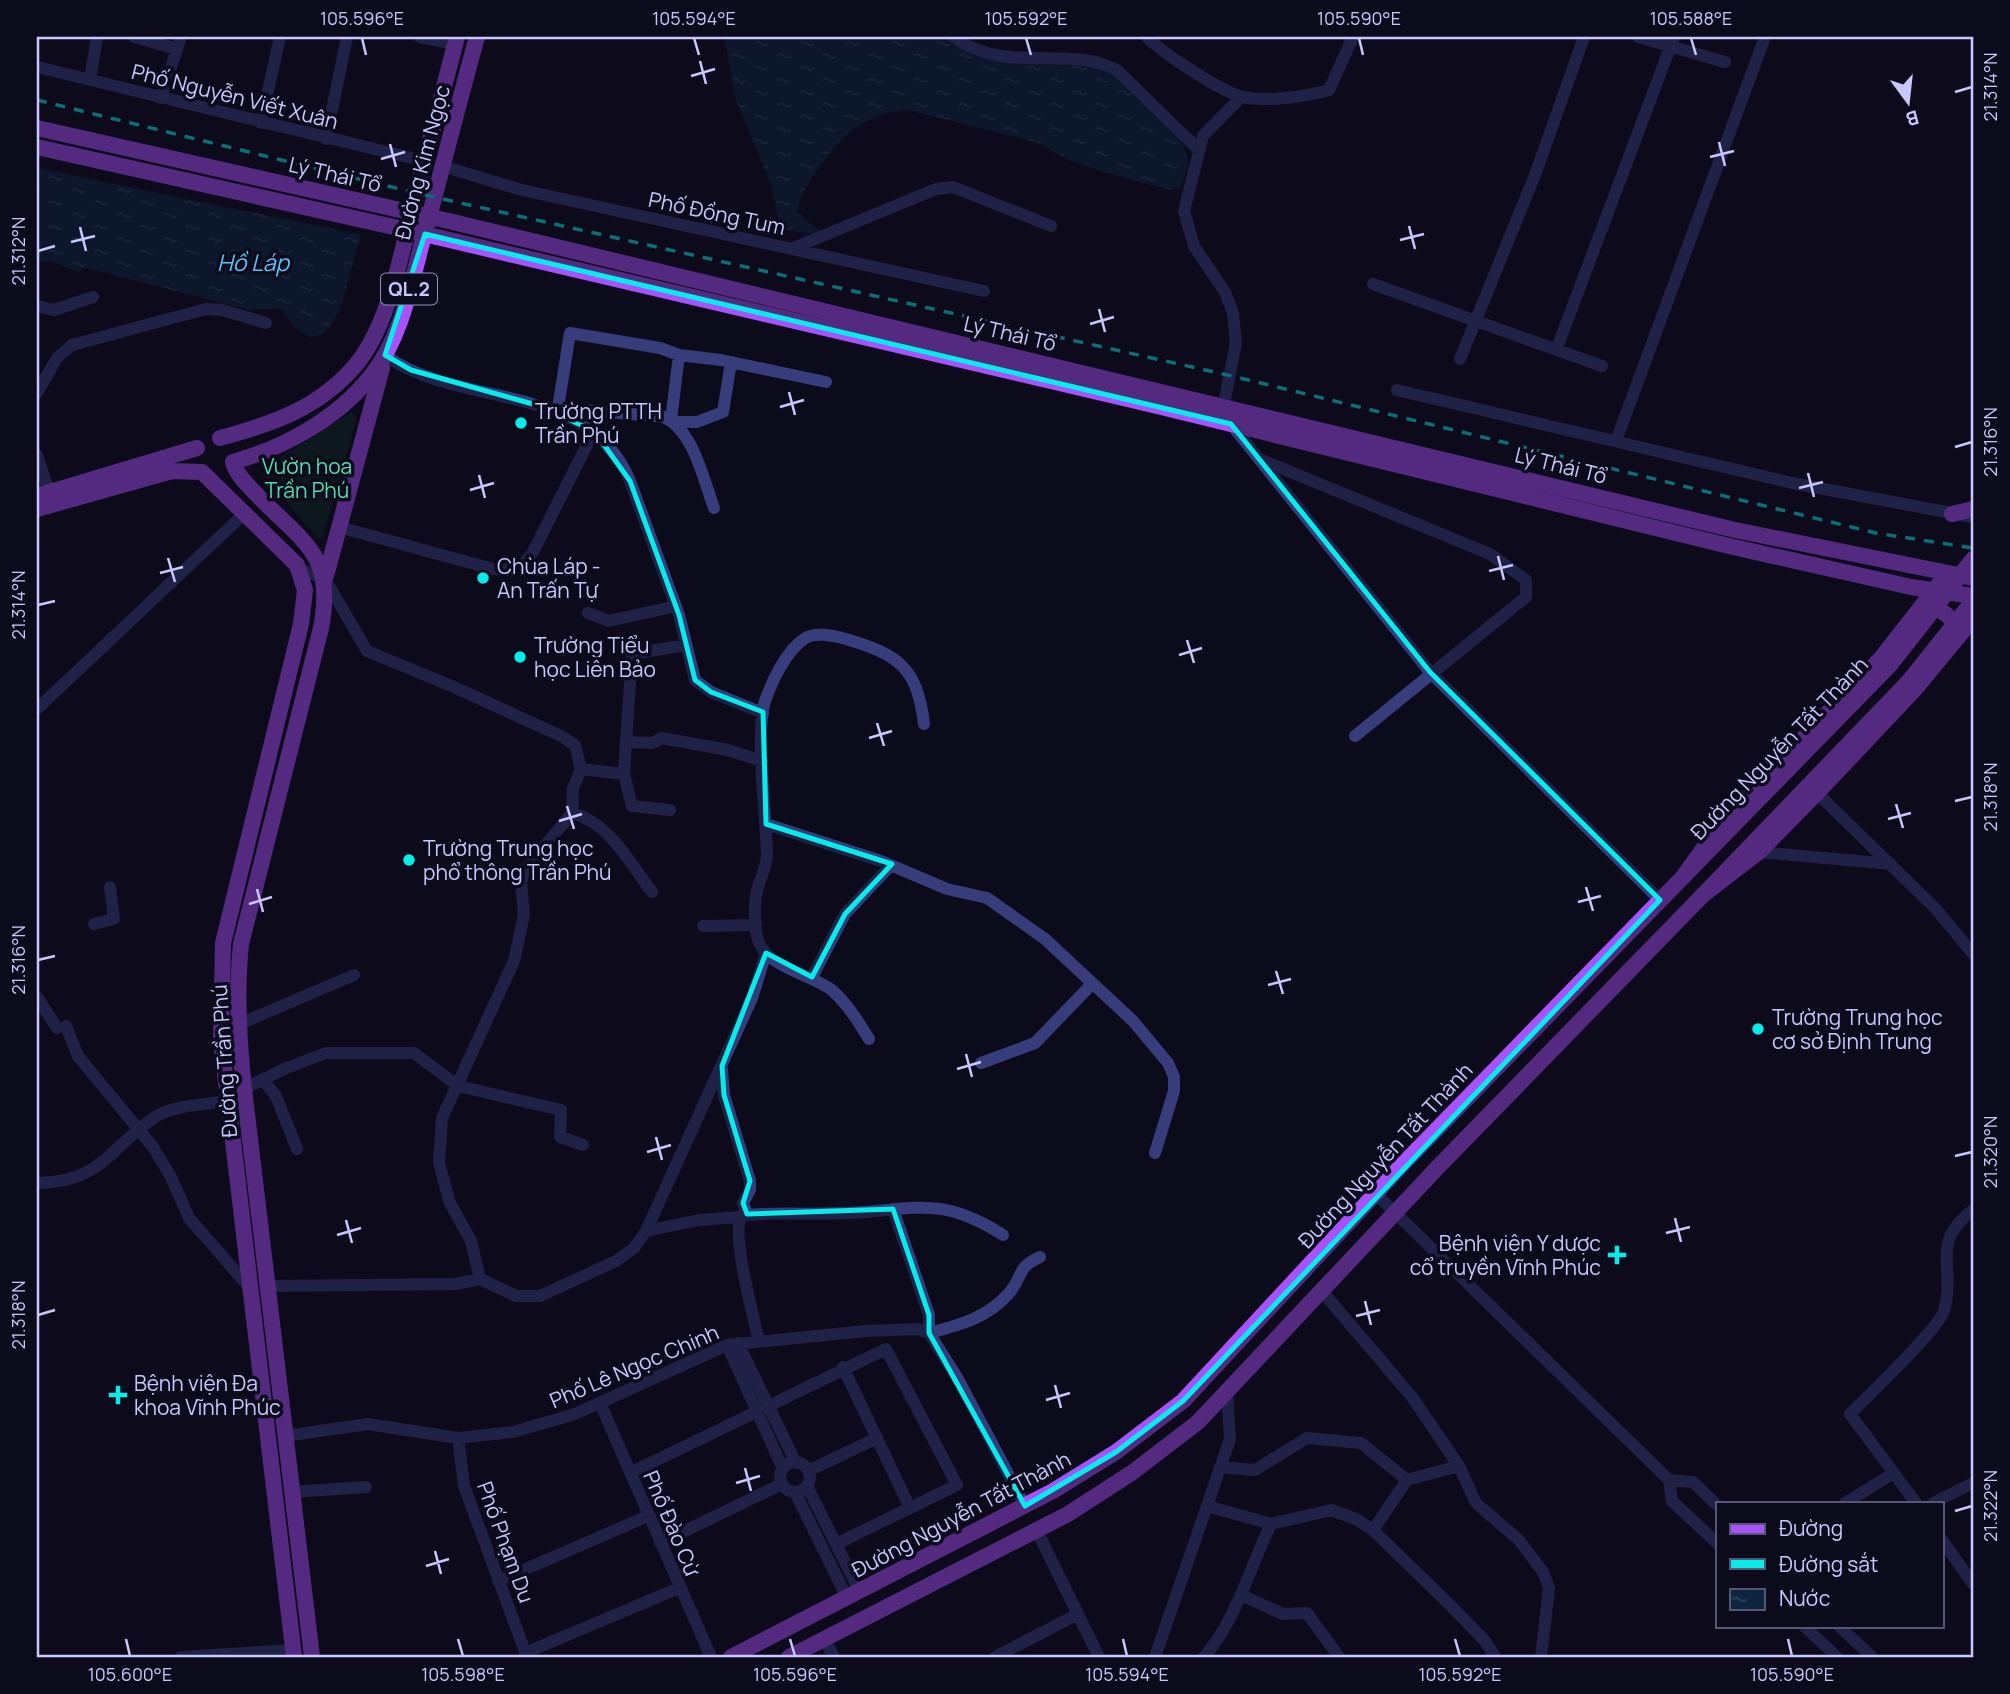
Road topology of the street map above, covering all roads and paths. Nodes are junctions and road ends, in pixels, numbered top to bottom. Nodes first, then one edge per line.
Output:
1 (97, 37) edge
2 (134, 37) edge
3 (280, 37) edge
4 (347, 37) edge
5 (420, 37) edge
6 (477, 37) edge
7 (954, 37) edge
8 (1147, 37) edge
9 (1353, 37) edge
10 (1584, 37) edge
11 (1638, 37) edge
12 (1765, 37) edge
13 (456, 40) edge
14 (1672, 41) edge
15 (179, 43) edge
16 (1725, 62) dead end
17 (37, 67) edge
18 (90, 80) junction
19 (1241, 97) junction
20 (161, 98) junction
21 (261, 123) junction
22 (37, 128) edge
23 (326, 139) junction
24 (37, 147) edge
25 (1199, 150) junction
26 (424, 161) junction
27 (442, 166) junction
28 (411, 212) junction
29 (429, 217) junction
30 (1051, 226) dead end
31 (407, 230) junction
32 (425, 234) junction
33 (791, 249) junction
34 (1373, 284) dead end
35 (984, 291) dead end
36 (93, 297) dead end
37 (37, 306) edge
38 (1477, 319) junction
39 (266, 323) dead end
40 (1556, 348) junction
41 (385, 355) junction
42 (680, 355) junction
43 (1461, 359) dead end
44 (731, 362) junction
45 (1602, 366) dead end
46 (826, 382) dead end
47 (1397, 390) dead end
48 (37, 393) edge
49 (1155, 397) junction
50 (1224, 404) junction
51 (557, 414) junction
52 (673, 421) junction
53 (1231, 424) junction
54 (594, 431) junction
55 (220, 438) junction
56 (1616, 441) junction
57 (1390, 444) junction
58 (197, 447) junction
59 (37, 456) edge
60 (1255, 458) junction
61 (1386, 461) junction
62 (233, 462) junction
63 (202, 472) junction
64 (43, 494) edge
65 (714, 508) dead end
66 (37, 509) edge
67 (1973, 509) edge
68 (246, 512) junction
69 (1952, 514) junction
70 (1973, 517) edge
71 (339, 527) junction
72 (1973, 559) edge
73 (300, 569) junction
74 (1946, 574) junction
75 (1973, 578) edge
76 (325, 579) junction
77 (1902, 584) junction
78 (1934, 590) junction
79 (1973, 599) edge
80 (676, 606) junction
81 (1921, 608) junction
82 (588, 613) dead end
83 (1973, 620) edge
84 (1906, 627) junction
85 (1958, 639) junction
86 (686, 645) junction
87 (1430, 672) junction
88 (37, 709) edge
89 (763, 713) junction
90 (924, 724) dead end
91 (1355, 736) dead end
92 (626, 742) junction
93 (762, 761) junction
94 (581, 769) junction
95 (624, 774) junction
96 (1817, 793) junction
97 (670, 810) dead end
98 (572, 813) junction
99 (766, 824) junction
100 (1759, 852) junction
101 (1892, 864) junction
102 (891, 865) junction
103 (1683, 877) junction
104 (110, 887) dead end
105 (652, 892) dead end
106 (1703, 895) junction
107 (1660, 900) junction
108 (93, 924) dead end
109 (757, 925) junction
110 (703, 926) dead end
111 (766, 953) junction
112 (1973, 954) edge
113 (354, 975) dead end
114 (811, 977) junction
115 (1091, 985) junction
116 (37, 998) edge
117 (237, 1025) junction
118 (869, 1039) dead end
119 (981, 1063) dead end
120 (722, 1066) junction
121 (263, 1080) junction
122 (458, 1086) junction
123 (244, 1089) junction
124 (1471, 1095) junction
125 (229, 1101) junction
126 (1490, 1114) junction
127 (139, 1130) junction
128 (583, 1145) dead end
129 (298, 1149) dead end
130 (1155, 1153) dead end
131 (37, 1183) edge
132 (1376, 1194) junction
133 (893, 1209) junction
134 (1973, 1210) edge
135 (1395, 1212) junction
136 (743, 1216) junction
137 (646, 1231) junction
138 (1003, 1235) dead end
139 (1040, 1256) dead end
140 (480, 1279) junction
141 (267, 1286) junction
142 (251, 1288) junction
143 (1321, 1290) junction
144 (929, 1333) junction
145 (758, 1341) junction
146 (733, 1344) junction
147 (843, 1367) junction
148 (1215, 1368) junction
149 (1227, 1392) junction
150 (600, 1403) junction
151 (763, 1409) junction
152 (285, 1436) junction
153 (458, 1438) junction
154 (877, 1438) junction
155 (796, 1463) junction
156 (1459, 1466) junction
157 (1220, 1467) junction
158 (783, 1469) junction
159 (808, 1471) junction
160 (630, 1473) junction
161 (1894, 1473) junction
162 (1407, 1480) junction
163 (1669, 1480) junction
164 (1973, 1483) edge
165 (782, 1484) junction
166 (366, 1487) dead end
167 (801, 1489) junction
168 (292, 1492) junction
169 (1847, 1502) edge
170 (1915, 1502) edge
171 (1935, 1502) edge
172 (1716, 1504) edge
173 (1025, 1506) junction
174 (1207, 1506) junction
175 (910, 1508) junction
176 (648, 1516) junction
177 (1270, 1524) junction
178 (1373, 1530) junction
179 (1037, 1531) junction
180 (1716, 1542) edge
181 (660, 1543) junction
182 (1944, 1543) edge
183 (836, 1544) junction
184 (498, 1581) junction
185 (1973, 1584) edge
186 (679, 1588) junction
187 (854, 1595) junction
188 (1241, 1595) junction
189 (1078, 1614) junction
190 (865, 1619) junction
191 (1806, 1628) edge
192 (1841, 1628) edge
193 (824, 1639) junction
194 (294, 1654) edge
195 (526, 1655) edge
196 (181, 1657) edge
197 (312, 1657) edge
198 (711, 1657) edge
199 (731, 1657) edge
200 (789, 1657) edge
201 (834, 1657) edge
202 (995, 1657) edge
203 (1099, 1657) edge
204 (1157, 1657) edge
205 (1204, 1657) edge
206 (1339, 1657) edge
207 (1495, 1657) edge
208 (1541, 1657) edge
209 (1837, 1657) edge
210 (1872, 1657) edge

1 - 18 street
2 - 15 street
3 - 21 street
4 - 23 street
5 - 13 street
6 - 27 main road, Đường Kim Ngọc / QL.2
7 - 25 street
8 - 19 street
9 - 19 street
10 - 38 street
11 - 14 street
12 - 56 street
13 - 26 main road, Đường Kim Ngọc / QL.2
14 - 16 street
14 - 40 street
15 - 20 street
17 - 18 street, Phố Nguyễn Viết Xuân
18 - 20 street, Phố Nguyễn Viết Xuân
19 - 25 street
20 - 21 street, Phố Nguyễn Viết Xuân
21 - 23 street, Phố Nguyễn Viết Xuân
22 - 28 main road, Lý Thái Tổ
23 - 26 street, Phố Nguyễn Viết Xuân
24 - 31 main road, Lý Thái Tổ
25 - 50 street
26 - 28 main road, Đường Kim Ngọc / QL.2
27 - 29 main road, Đường Kim Ngọc / QL.2
27 - 33 street, Phố Đồng Tum
28 - 29 main road, Lý Thái Tổ
28 - 31 main road, Đường Kim Ngọc / QL.2
29 - 32 main road, Đường Kim Ngọc / QL.2
29 - 49 main road, Lý Thái Tổ
30 - 33 street
31 - 32 main road, Lý Thái Tổ
31 - 55 main road, Đường Kim Ngọc / QL.2
32 - 41 main road, Đường Kim Ngọc / QL.2
32 - 49 main road, Lý Thái Tổ
33 - 35 street, Phố Đồng Tum
34 - 38 street
36 - 37 street
38 - 40 street
38 - 43 street
39 - 48 street
40 - 45 street
41 - 51 street
41 - 62 main road, Đường Kim Ngọc / QL.2
41 - 71 main road, Đường Trần Phú
42 - 44 street
42 - 51 street
42 - 52 street
44 - 46 street
44 - 52 street
47 - 56 street
49 - 50 main road, Lý Thái Tổ
49 - 53 main road, Lý Thái Tổ
50 - 57 main road, Lý Thái Tổ
51 - 52 street
51 - 54 street
52 - 65 street
53 - 60 street
53 - 61 main road, Lý Thái Tổ
54 - 71 street
54 - 80 street
55 - 58 main road, QL.2
55 - 62 main road
56 - 69 street
57 - 61 main road
57 - 74 main road, Lý Thái Tổ
58 - 63 main road
58 - 64 main road, QL.2
59 - 64 street
60 - 87 street
60 - 87 street
61 - 77 main road, Lý Thái Tổ
62 - 63 main road, QL.2
62 - 76 main road
63 - 66 main road, QL.2
63 - 68 main road
67 - 69 main road
68 - 73 main road
68 - 88 street
69 - 70 street
71 - 76 main road, Đường Trần Phú
72 - 103 main road, Đường Nguyễn Tất Thành, bridge
73 - 76 street
73 - 125 main road, Đường Trần Phú
74 - 75 main road, Lý Thái Tổ
74 - 78 main road
76 - 94 street
76 - 117 main road, Đường Trần Phú
77 - 78 main road, Lý Thái Tổ
77 - 84 main road
78 - 79 main road, Lý Thái Tổ
78 - 81 main road
79 - 106 main road, bridge
80 - 82 street
80 - 86 street
81 - 84 main road
81 - 85 main road
83 - 85 main road
84 - 103 main road
85 - 96 main road
86 - 89 street
86 - 92 street
87 - 91 street
87 - 107 street
89 - 90 street
89 - 93 street
92 - 93 street
92 - 95 street
93 - 99 street
94 - 95 street
94 - 98 street
95 - 97 street
96 - 100 main road
96 - 101 street
98 - 105 street
98 - 122 street
99 - 102 street
99 - 109 street
100 - 101 street
100 - 106 main road
101 - 112 street
102 - 114 street
102 - 115 street
103 - 107 main road, Đường Nguyễn Tất Thành
104 - 108 street
106 - 126 main road
107 - 124 main road, Đường Nguyễn Tất Thành
109 - 110 street
109 - 111 street
111 - 114 street
111 - 120 street
113 - 117 street
114 - 118 street
115 - 119 street
115 - 130 street
116 - 127 street
117 - 123 main road, Đường Trần Phú
120 - 136 street
120 - 137 street
121 - 122 street
121 - 123 street
121 - 129 street
122 - 128 street
122 - 140 street
123 - 141 main road, Đường Trần Phú
124 - 126 main road
124 - 132 main road, Đường Nguyễn Tất Thành
125 - 127 street
125 - 142 main road, Đường Trần Phú
126 - 135 main road
127 - 131 street
127 - 142 street
132 - 135 street
132 - 148 main road, Đường Nguyễn Tất Thành
133 - 136 street
133 - 138 street
133 - 144 street
134 - 161 street
135 - 143 main road
135 - 163 street
136 - 137 street
136 - 145 street
137 - 140 street
139 - 144 street, Phố Lê Ngọc Chinh
140 - 141 street
141 - 142 main road
141 - 152 main road, Đường Trần Phú
142 - 194 main road, Đường Trần Phú
143 - 149 main road
143 - 156 street
144 - 145 street, Phố Lê Ngọc Chinh
144 - 173 street
145 - 146 street, Phố Lê Ngọc Chinh
146 - 150 street, Phố Lê Ngọc Chinh
146 - 151 street
147 - 151 street
147 - 154 street
147 - 175 street
148 - 149 main road
148 - 173 main road, Đường Nguyễn Tất Thành
149 - 157 street
149 - 179 main road
150 - 153 street, Phố Lê Ngọc Chinh
150 - 160 street, Phố Đào Cừ
151 - 155 street
151 - 158 street
151 - 160 street
152 - 153 street, Phố Lê Ngọc Chinh
152 - 168 main road, Đường Trần Phú
153 - 184 street, Phố Phạm Du
154 - 159 street
154 - 175 street
155 - 158 street
155 - 159 street
156 - 162 street
156 - 208 street
157 - 162 street
157 - 174 street
158 - 165 street
159 - 167 street
160 - 176 street, Phố Đào Cừ
161 - 169 street
161 - 170 street
162 - 178 street
163 - 172 street
163 - 180 street
164 - 171 street
165 - 167 street
165 - 181 street
166 - 168 street
167 - 183 street
167 - 187 street
168 - 197 main road, Đường Trần Phú
173 - 187 main road, Đường Nguyễn Tất Thành
174 - 177 street
174 - 204 street
175 - 183 street
176 - 181 street, Phố Đào Cừ
176 - 184 street
177 - 178 street
177 - 188 street
178 - 207 street
179 - 189 street
179 - 190 main road
181 - 186 street, Phố Đào Cừ
182 - 185 street
183 - 187 street
184 - 195 street, Phố Phạm Du
186 - 195 street
186 - 198 street, Phố Đào Cừ
187 - 190 main road
187 - 199 main road, Đường Nguyễn Tất Thành
188 - 205 street
188 - 206 street
189 - 202 street
189 - 203 street
190 - 193 main road
191 - 209 street
192 - 210 street
193 - 200 main road
193 - 201 street
194 - 196 street

